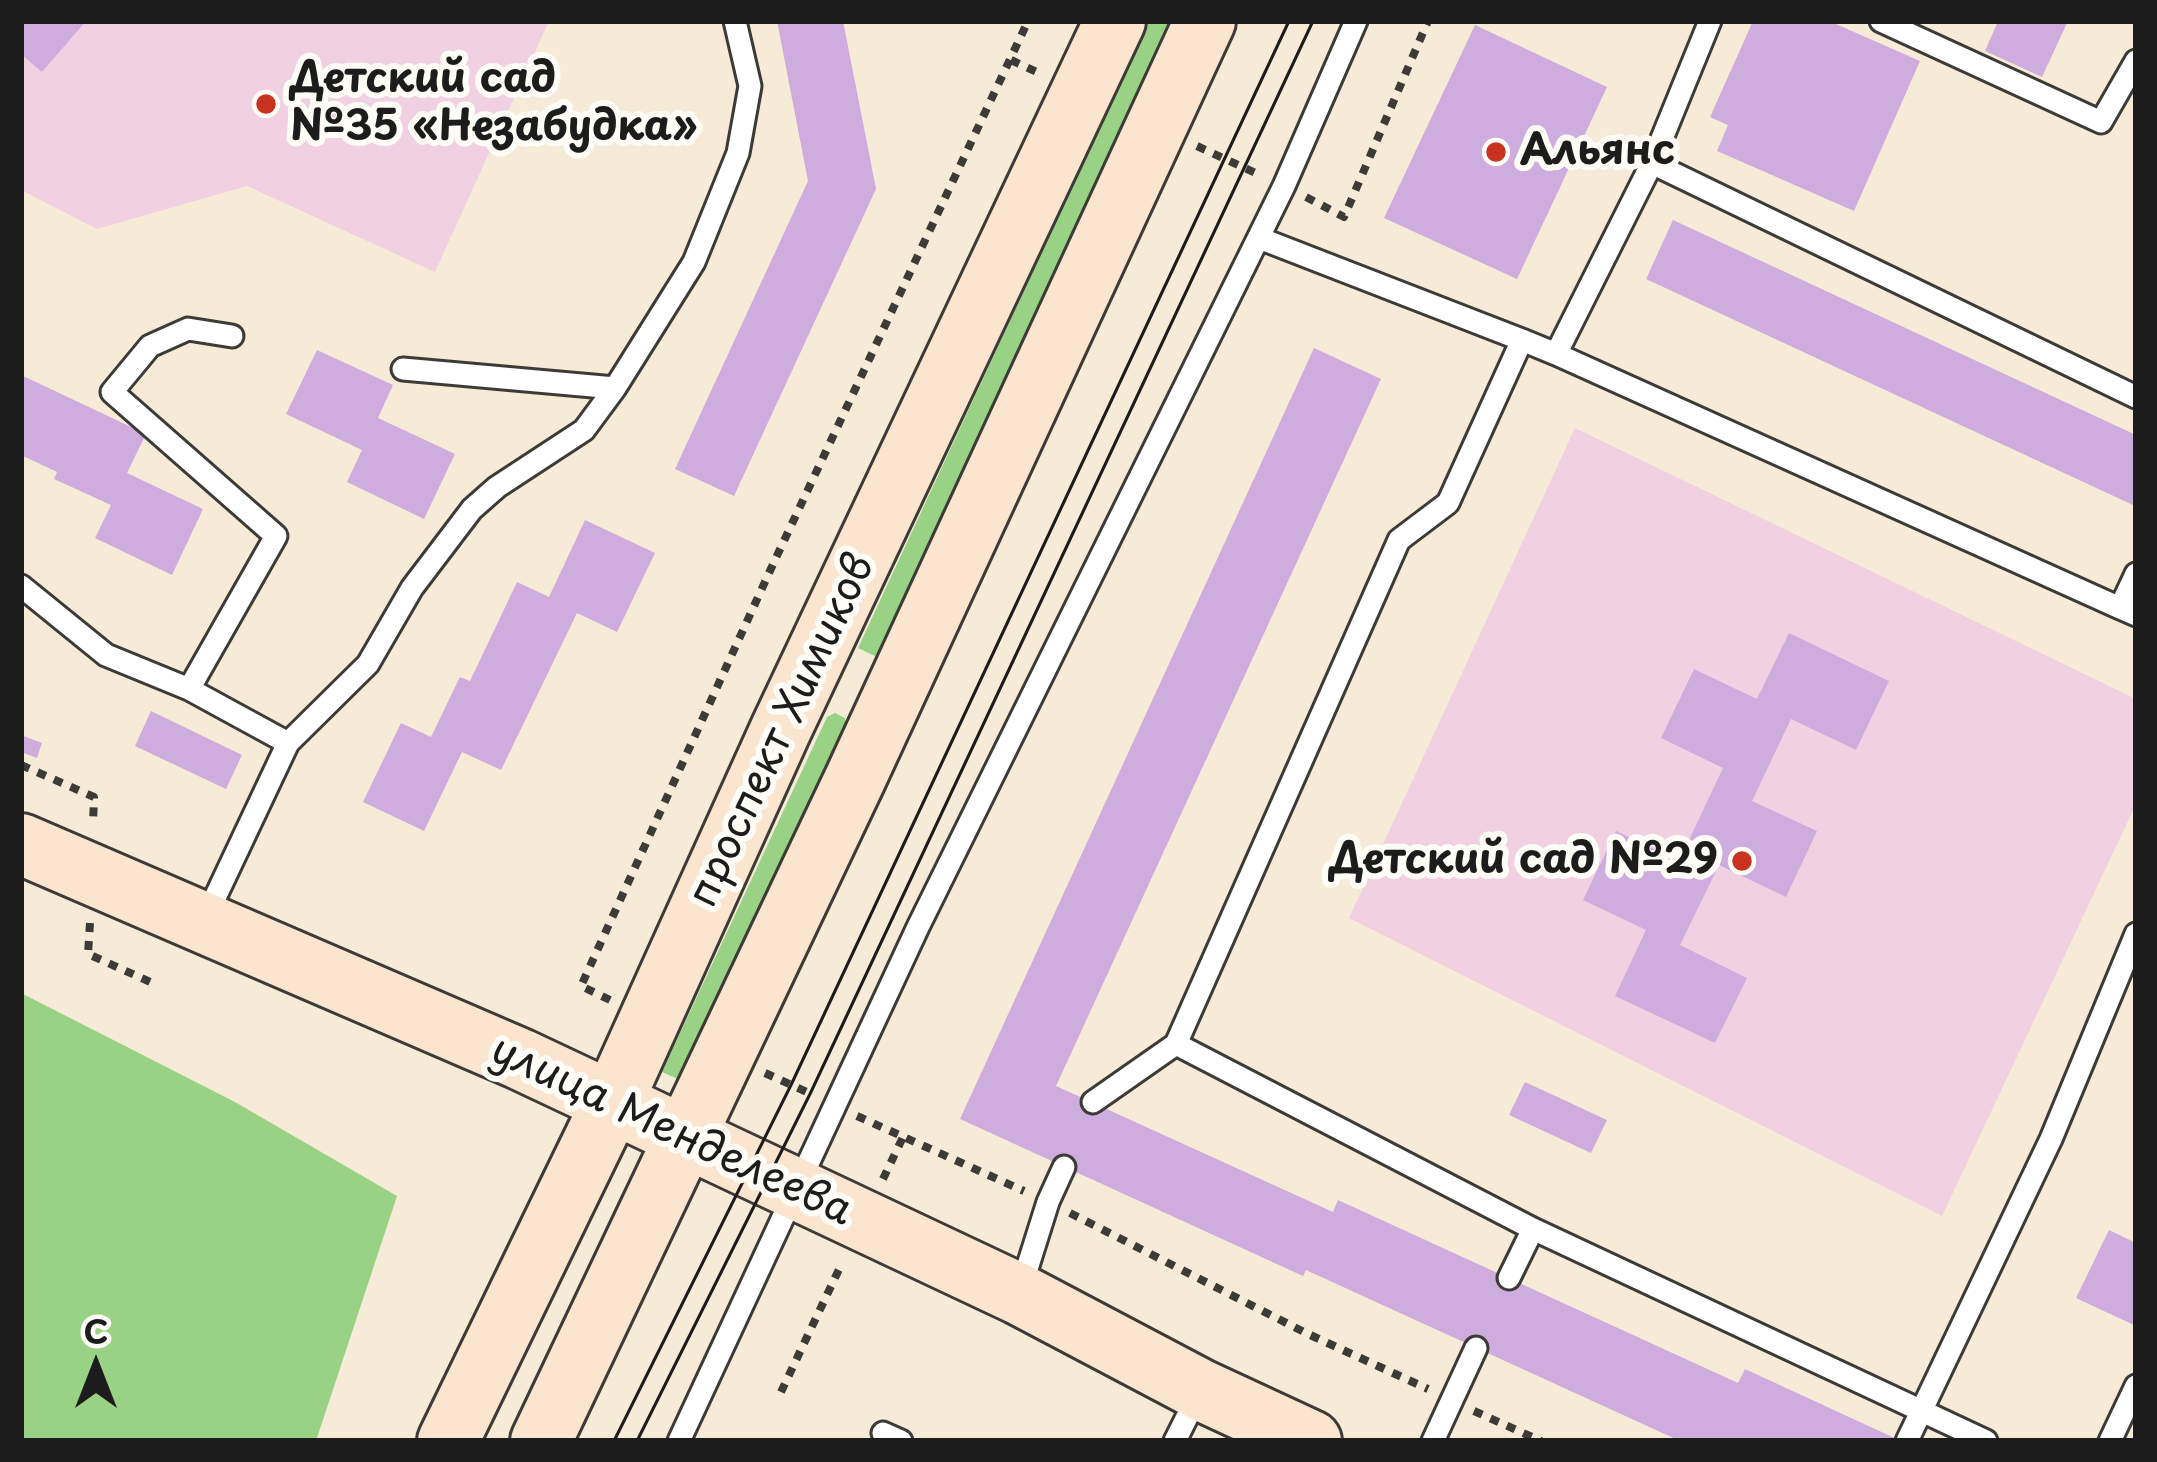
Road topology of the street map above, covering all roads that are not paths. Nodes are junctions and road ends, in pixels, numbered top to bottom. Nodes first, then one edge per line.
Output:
1 (735, 21) edge
2 (1115, 21) edge
3 (1205, 21) edge
4 (1356, 21) edge
5 (1710, 21) edge
6 (1881, 21) edge
7 (2136, 61) edge
8 (1652, 163) junction
9 (1259, 238) junction
10 (232, 336) dead end
11 (1522, 340) junction
12 (1556, 354) junction
13 (403, 369) dead end
14 (615, 388) junction
15 (2136, 397) edge
16 (2136, 574) edge
17 (21, 586) edge
18 (2128, 611) edge
19 (189, 689) junction
20 (782, 730) junction
21 (288, 743) junction
22 (855, 779) junction
23 (21, 844) edge
24 (204, 921) junction
25 (2136, 934) edge
26 (1176, 1044) junction
27 (1093, 1102) dead end
28 (612, 1103) junction
29 (686, 1139) junction
30 (1064, 1167) dead end
31 (796, 1192) junction
32 (1532, 1229) junction
33 (1509, 1278) dead end
34 (1019, 1294) junction
35 (1476, 1348) dead end
36 (2136, 1386) edge
37 (1921, 1411) junction
38 (1188, 1415) edge
39 (448, 1441) edge
40 (541, 1441) edge
41 (679, 1441) edge
42 (1310, 1441) edge
43 (1433, 1441) edge
44 (1907, 1441) edge
45 (1986, 1441) edge
46 (2110, 1441) edge

1 - 14 lane
2 - 20 main road, проспект Химиков
3 - 22 main road, проспект Химиков
4 - 9 lane
5 - 8 lane
6 - 7 lane
8 - 12 lane
8 - 15 lane
9 - 11 lane
9 - 31 lane
10 - 19 lane
11 - 12 lane
11 - 26 lane
12 - 18 lane
13 - 14 lane
14 - 21 lane
16 - 18 lane
17 - 19 lane
19 - 21 lane
20 - 22 main road
20 - 28 main road, проспект Химиков
21 - 24 lane
22 - 29 main road, проспект Химиков
23 - 24 main road, улица Менделеева
24 - 28 main road, улица Менделеева
25 - 37 lane
26 - 27 lane
26 - 32 lane
28 - 29 main road, улица Менделеева
28 - 39 main road, проспект Химиков
29 - 31 main road, улица Менделеева
29 - 40 main road, проспект Химиков
30 - 34 lane
31 - 34 main road, улица Менделеева
31 - 41 lane
32 - 33 lane
32 - 37 lane
34 - 38 main road, улица Менделеева
35 - 43 lane
36 - 46 lane
37 - 44 lane
37 - 45 lane
38 - 42 main road, улица Менделеева

